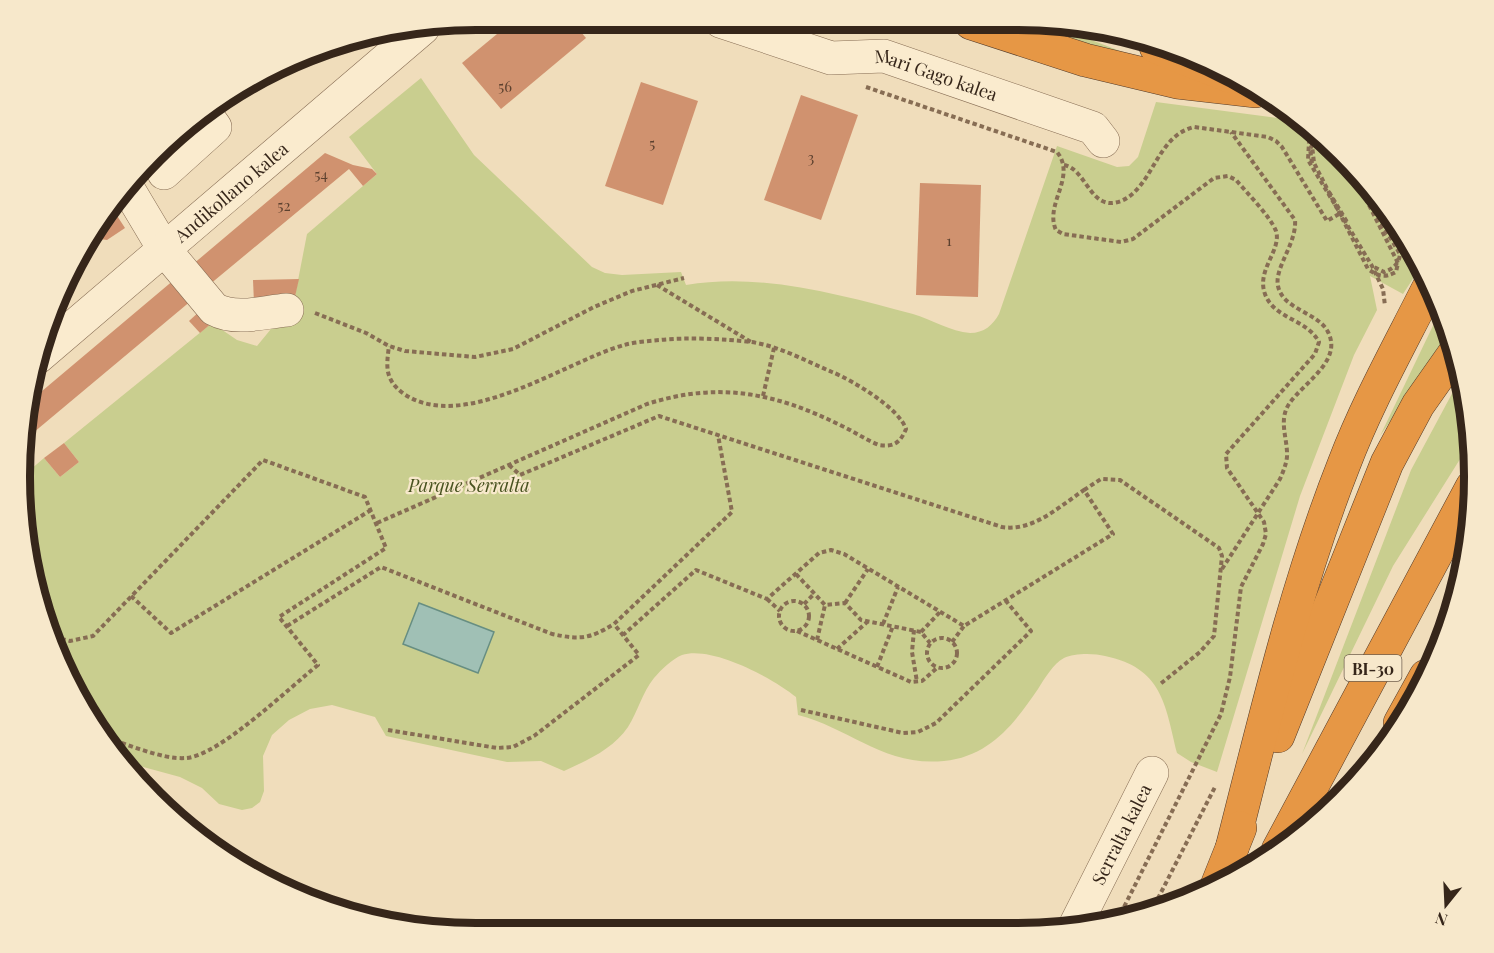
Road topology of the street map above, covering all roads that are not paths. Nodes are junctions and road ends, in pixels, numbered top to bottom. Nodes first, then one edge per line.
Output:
1 (759, 30) edge
2 (993, 30) edge
3 (413, 35) edge
4 (1239, 89) edge
5 (209, 119) edge
6 (1103, 141) dead end
7 (164, 173) dead end
8 (131, 194) edge
9 (164, 249) junction
10 (1425, 295) edge
11 (1430, 305) edge
12 (287, 310) road end
13 (59, 324) edge
14 (1401, 342) junction
15 (1449, 360) edge
16 (1463, 505) edge
17 (1152, 773) dead end
18 (1288, 832) edge
19 (1232, 848) junction
20 (1222, 873) edge
21 (1079, 919) edge

1 - 6 street, Mari Gago kalea
2 - 4 highway
3 - 9 street, Andikollano kalea
5 - 7 street
8 - 9 street
9 - 12 street
9 - 13 street, Andikollano kalea
10 - 14 highway
11 - 14 highway
14 - 19 highway
15 - 19 highway
16 - 18 highway, BI-30
17 - 21 street, Serralta kalea
19 - 20 highway

